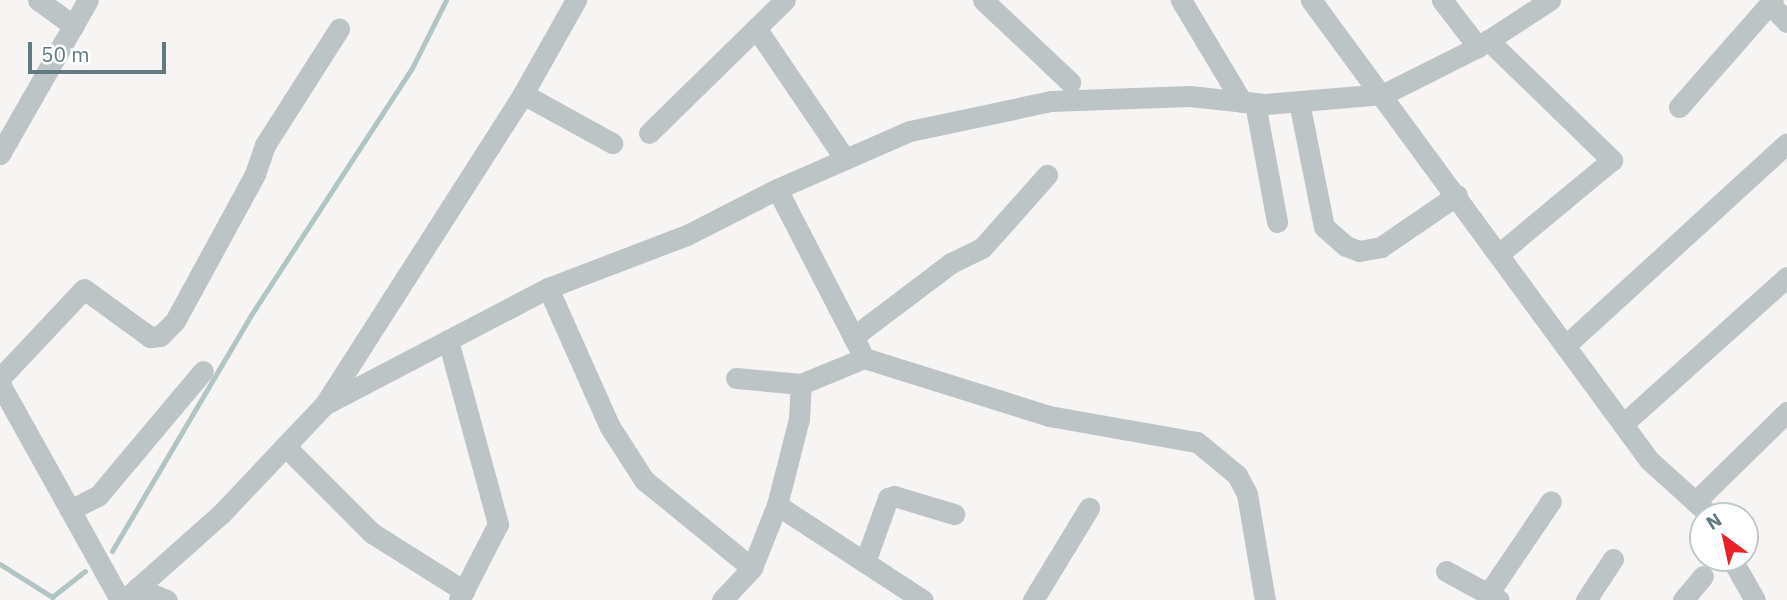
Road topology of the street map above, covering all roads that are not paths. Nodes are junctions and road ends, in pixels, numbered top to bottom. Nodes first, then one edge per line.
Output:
1 (38, 0) edge
2 (88, 0) edge
3 (576, 0) edge
4 (785, 0) edge
5 (983, 0) edge
6 (1181, 0) edge
7 (1311, 0) edge
8 (1442, 0) edge
9 (1550, 0) edge
10 (1772, 2) edge
11 (1787, 22) edge
12 (74, 26) junction
13 (756, 28) junction
14 (339, 29) dead end
15 (1483, 43) junction
16 (1070, 82) dead end
17 (523, 94) junction
18 (1384, 94) junction
19 (1299, 102) junction
20 (1249, 103) junction
21 (1679, 107) dead end
22 (649, 133) dead end
23 (612, 143) dead end
24 (1787, 143) edge
25 (0, 154) edge
26 (845, 159) junction
27 (1047, 175) dead end
28 (777, 189) junction
29 (1457, 195) junction
30 (1277, 222) dead end
31 (1500, 253) junction
32 (1787, 277) edge
33 (548, 288) junction
34 (853, 337) junction
35 (448, 340) junction
36 (1566, 345) junction
37 (864, 358) junction
38 (203, 371) dead end
39 (0, 378) edge
40 (736, 378) dead end
41 (0, 384) edge
42 (802, 384) junction
43 (324, 405) junction
44 (1787, 412) edge
45 (1623, 424) junction
46 (285, 446) junction
47 (1552, 501) dead end
48 (1695, 502) edge
49 (1709, 502) edge
50 (777, 505) junction
51 (1089, 508) dead end
52 (70, 510) junction
53 (954, 514) dead end
54 (1613, 559) dead end
55 (865, 562) junction
56 (751, 568) junction
57 (1446, 571) dead end
58 (1739, 572) edge
59 (1703, 576) dead end
60 (898, 594) edge
61 (461, 595) edge
62 (127, 596) edge
63 (1494, 597) edge
64 (167, 600) edge
65 (722, 600) edge
66 (923, 600) edge
67 (1033, 600) edge
68 (1265, 600) edge
69 (1586, 600) edge
70 (1683, 600) edge
71 (1755, 600) edge

1 - 12 street
2 - 12 street
3 - 17 street
4 - 13 street
5 - 16 street
6 - 20 street
7 - 18 street
8 - 15 street
9 - 15 street
10 - 11 street
10 - 21 street
12 - 25 street
13 - 22 street
13 - 26 street
14 - 39 street
15 - 18 street
15 - 31 street
17 - 23 street
17 - 43 street
18 - 19 street
18 - 29 street
19 - 20 street
19 - 29 street
20 - 26 street
20 - 30 street
24 - 36 street
26 - 28 street
27 - 34 street
28 - 33 street
28 - 34 street
29 - 31 street
31 - 36 street
32 - 45 street
33 - 35 street
33 - 56 street
34 - 37 street
35 - 43 street
35 - 61 street
36 - 45 street
37 - 42 street
37 - 68 street
38 - 52 street
40 - 42 street
41 - 52 street
42 - 50 street
43 - 46 street
44 - 49 street
45 - 48 street
46 - 61 street
46 - 62 street
47 - 63 street
50 - 55 street
50 - 56 street
51 - 67 street
52 - 62 street
53 - 55 street
54 - 69 street
55 - 60 street
56 - 65 street
57 - 63 street
58 - 71 street
59 - 70 street
60 - 66 street
62 - 64 street

